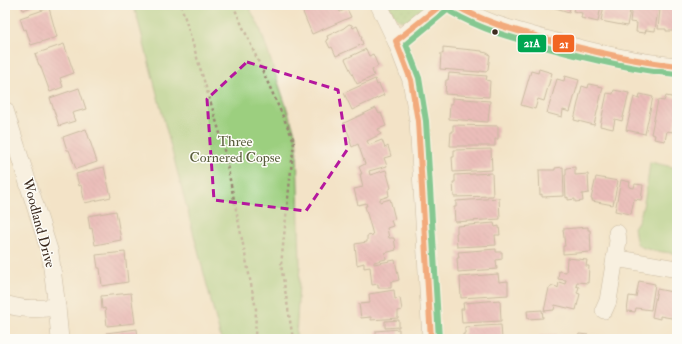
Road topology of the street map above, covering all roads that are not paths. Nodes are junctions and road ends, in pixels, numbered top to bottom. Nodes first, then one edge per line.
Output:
1 (379, 5) edge
2 (441, 5) edge
3 (455, 5) edge
4 (396, 42) junction
5 (677, 66) edge
6 (5, 110) edge
7 (617, 233) dead end
8 (615, 258) junction
9 (677, 269) edge
10 (5, 304) edge
11 (57, 307) junction
12 (604, 310) dead end
13 (60, 339) edge
14 (431, 339) edge

1 - 4 street
2 - 4 street
3 - 5 street
4 - 14 street
6 - 11 street, Woodland Drive
7 - 8 street
8 - 9 street
8 - 12 street
10 - 11 street
11 - 13 street, Woodland Drive

